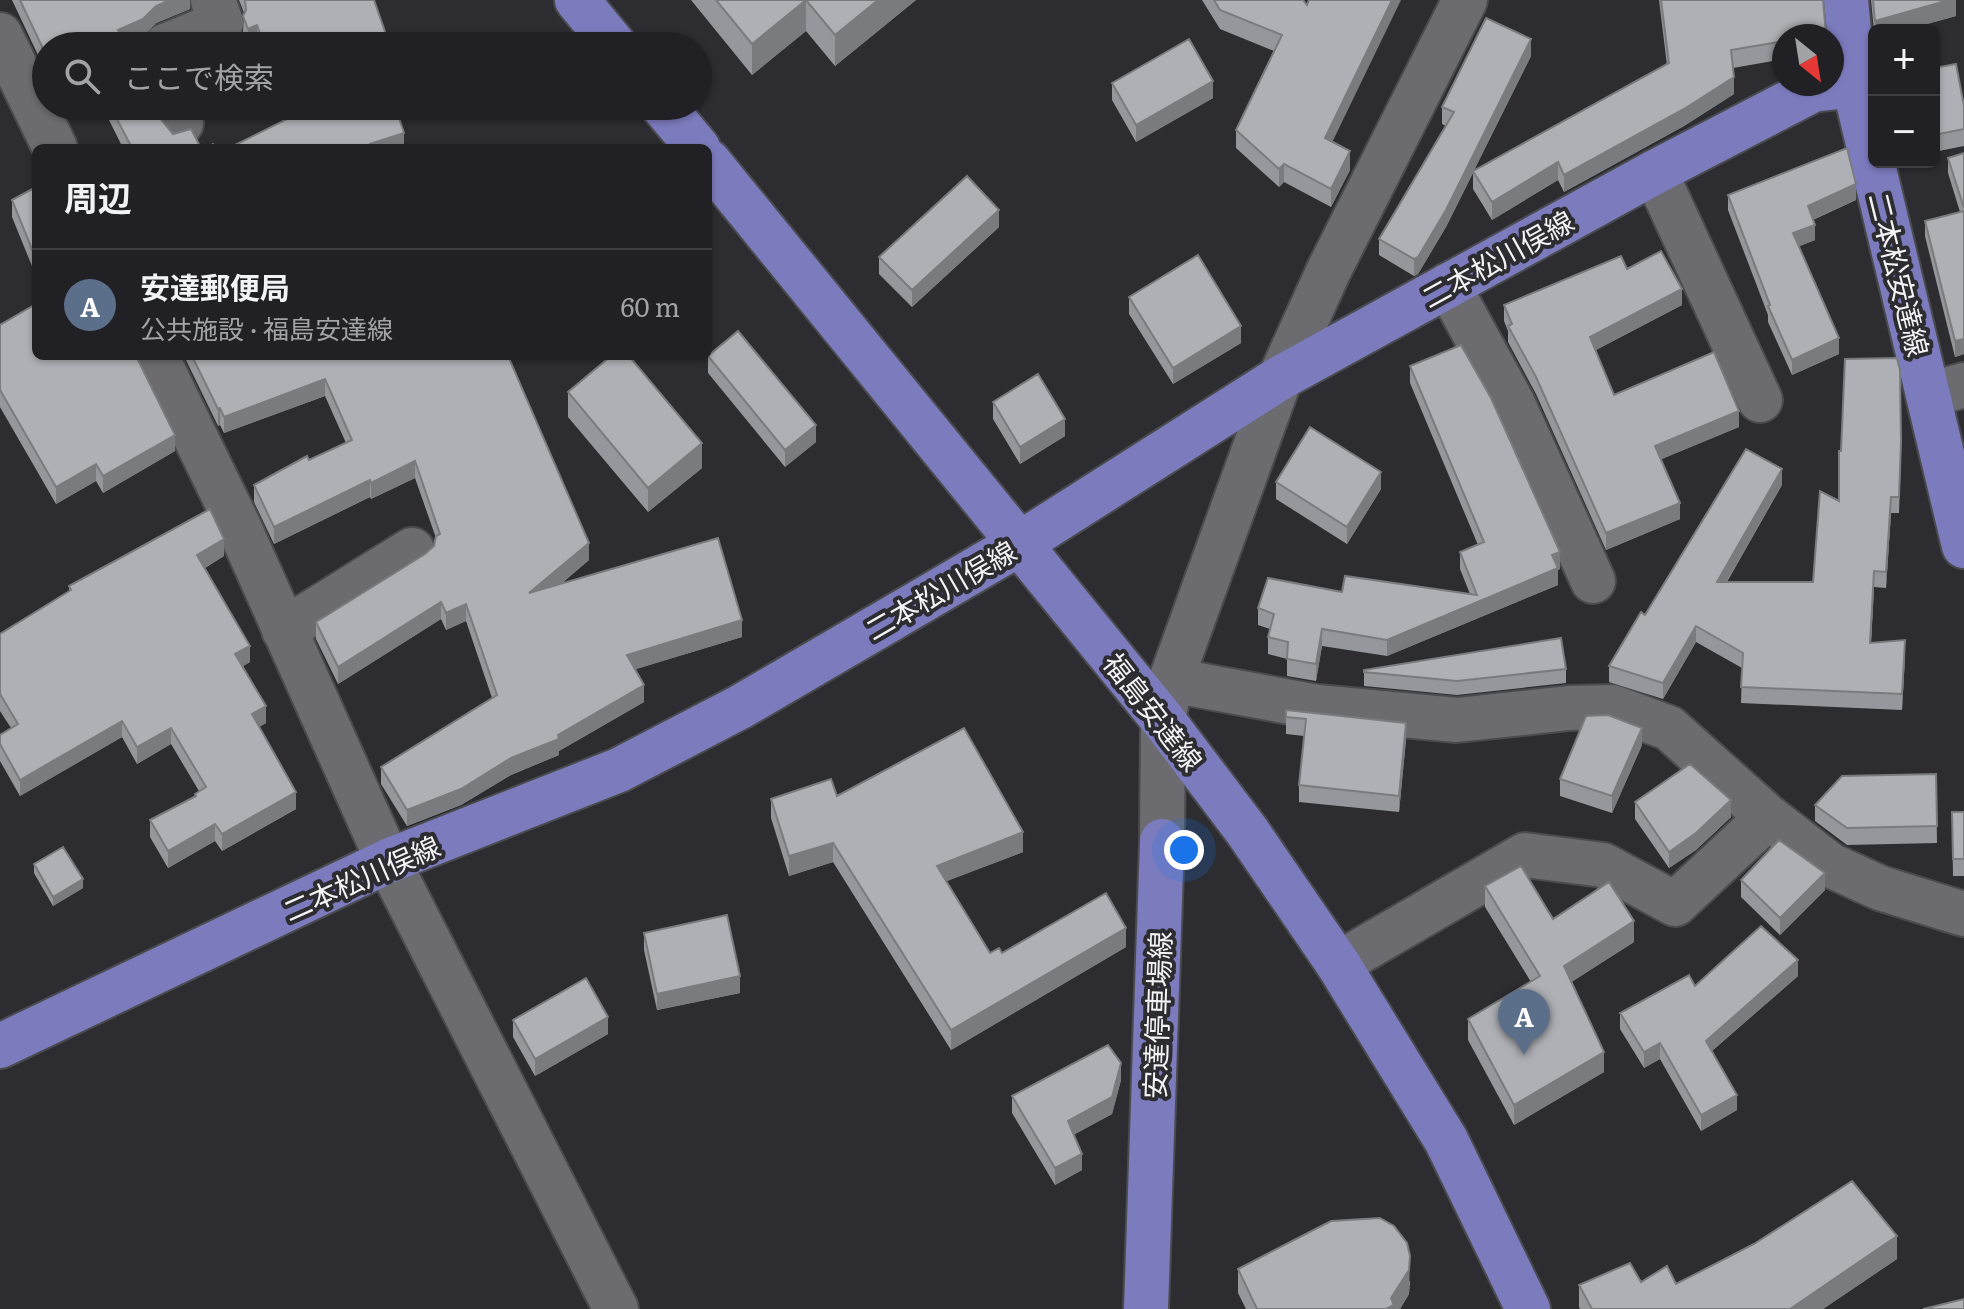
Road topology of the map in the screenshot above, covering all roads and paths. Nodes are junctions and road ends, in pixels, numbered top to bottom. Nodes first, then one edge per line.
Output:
1 (213, 0) edge
2 (577, 0) edge
3 (1465, 0) edge
4 (1846, 0) edge
5 (199, 32) edge
6 (603, 32) edge
7 (0, 35) edge
8 (1854, 85) junction
9 (32, 88) edge
10 (46, 120) edge
11 (675, 120) edge
12 (54, 144) edge
13 (695, 144) edge
14 (712, 166) edge
15 (1655, 172) junction
16 (1448, 285) junction
17 (158, 360) edge
18 (1280, 378) junction
19 (1947, 390) edge
20 (1760, 400) dead end
21 (1019, 544) junction
22 (1964, 546) edge
23 (412, 550) dead end
24 (1593, 581) dead end
25 (284, 630) junction
26 (1167, 700) junction
27 (1768, 817) junction
28 (1162, 841) joint
29 (388, 861) junction
30 (1964, 914) edge
31 (1338, 964) junction
32 (0, 1046) edge
33 (616, 1309) edge
34 (1146, 1309) edge
35 (1528, 1309) edge

1 - 5 street
2 - 6 main road
3 - 18 street, 安達停車場線
4 - 8 main road, 二本松安達線
7 - 9 street
8 - 15 main road, 二本松川俣線
8 - 19 main road, 二本松安達線
10 - 12 street
11 - 13 main road
14 - 21 main road, 福島安達線
15 - 16 main road, 二本松川俣線
15 - 20 street
16 - 18 main road, 二本松川俣線
16 - 24 street
17 - 25 street
18 - 21 main road, 二本松川俣線
18 - 26 street, 安達停車場線
19 - 22 main road, 二本松安達線
21 - 26 main road, 福島安達線
21 - 29 main road, 二本松川俣線
23 - 25 street
25 - 29 street
26 - 27 street
26 - 28 street, 安達停車場線
26 - 31 main road, 福島安達線
27 - 30 street
27 - 31 street
28 - 34 main road, 安達停車場線
29 - 32 main road, 二本松川俣線
29 - 33 street
31 - 35 main road, 福島安達線

